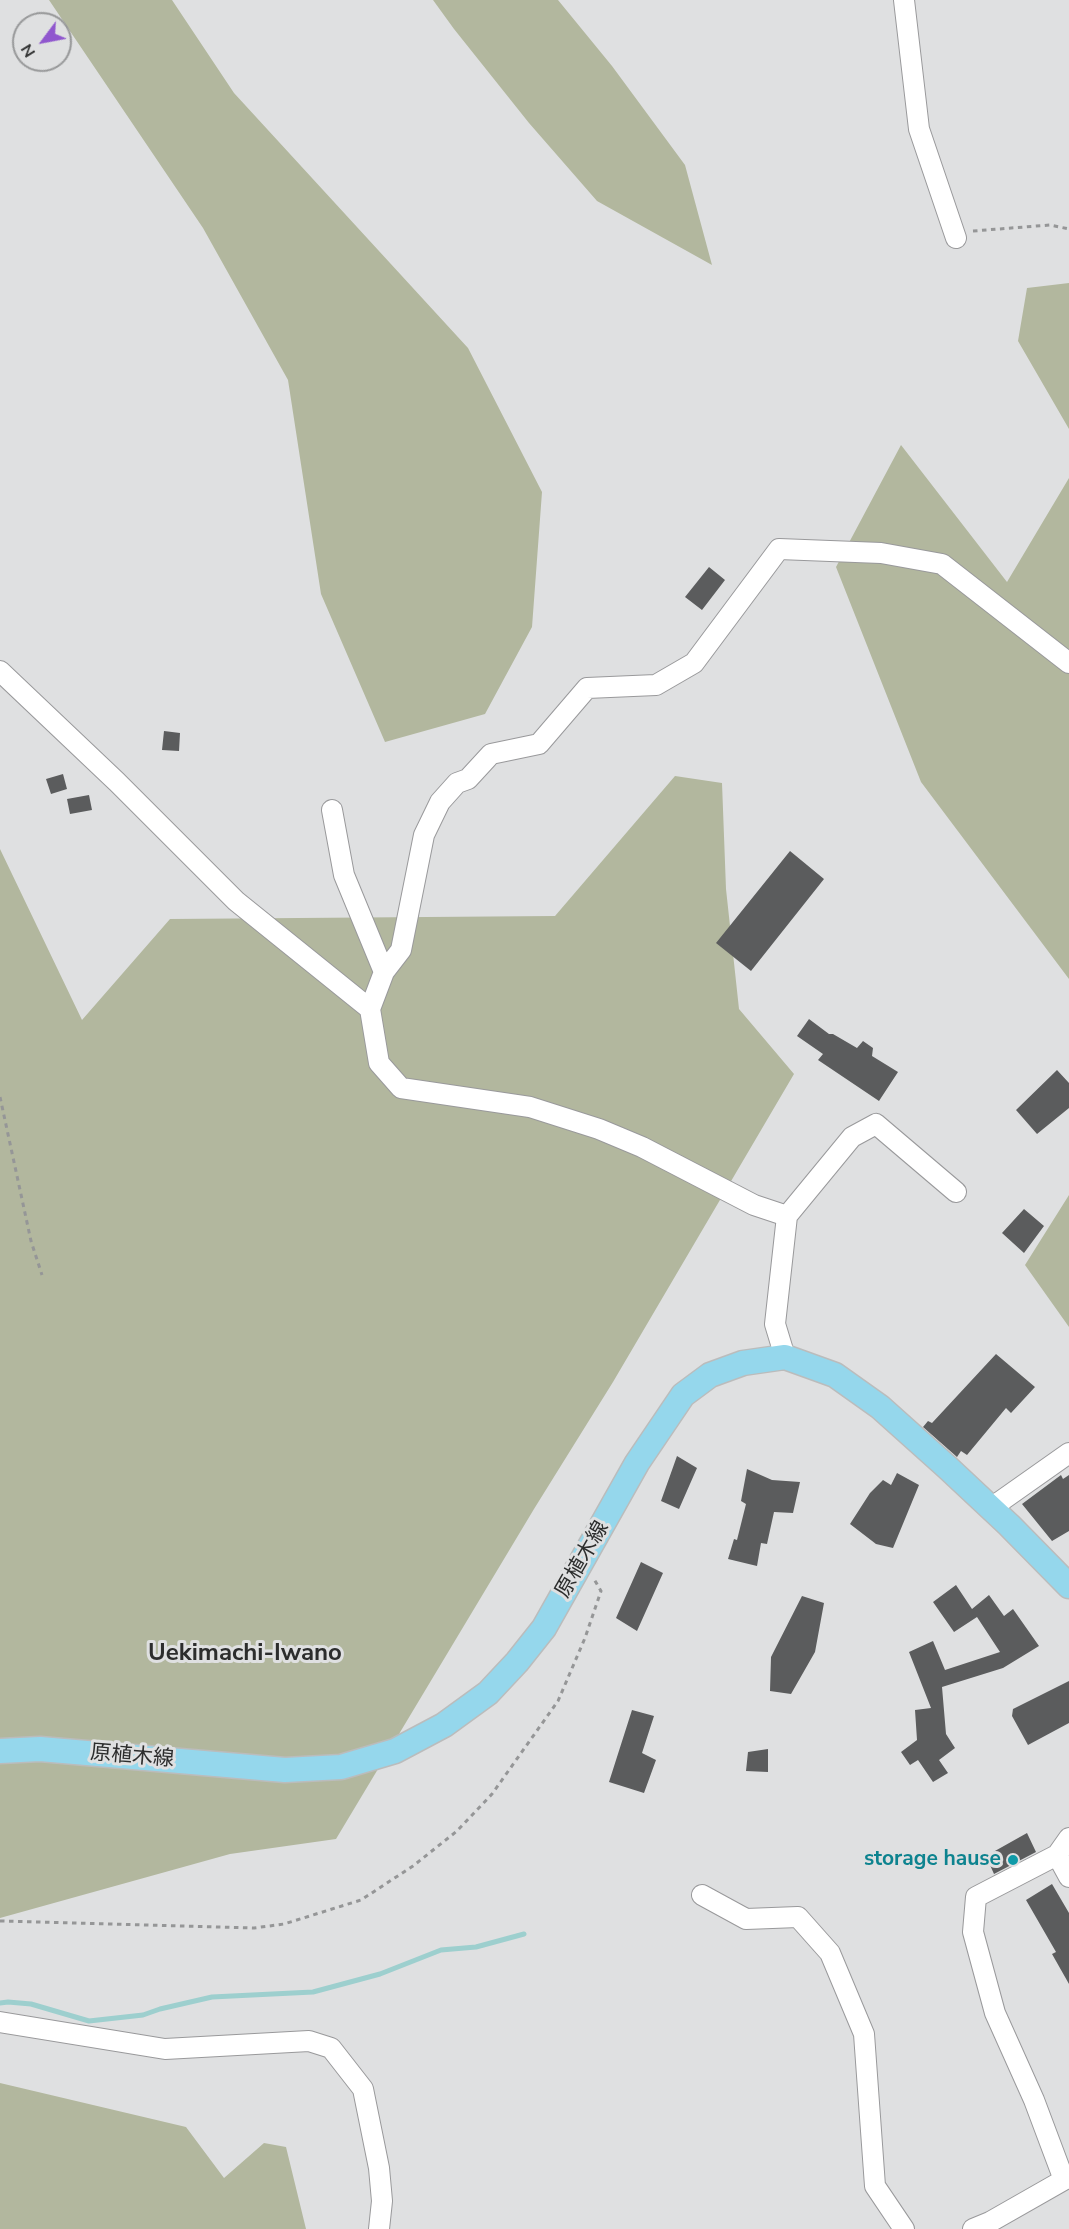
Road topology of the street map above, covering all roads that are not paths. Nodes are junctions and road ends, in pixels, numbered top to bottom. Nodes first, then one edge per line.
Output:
1 (904, 0) edge
2 (956, 238) road end
3 (1069, 663) edge
4 (0, 671) edge
5 (332, 810) dead end
6 (384, 972) junction
7 (370, 1010) junction
8 (956, 1192) dead end
9 (787, 1216) junction
10 (784, 1357) junction
11 (1069, 1453) edge
12 (990, 1508) junction
13 (1069, 1586) edge
14 (0, 1751) edge
15 (1069, 1838) edge
16 (1057, 1855) junction
17 (1069, 1877) edge
18 (702, 1895) dead end
19 (0, 2022) edge
20 (1067, 2179) edge
21 (379, 2229) edge
22 (904, 2229) edge
23 (973, 2229) edge

1 - 2 street
3 - 6 street
4 - 7 street
5 - 6 street
6 - 7 street
7 - 9 street
8 - 9 street
9 - 10 street
10 - 12 main road, 原植木線
10 - 14 main road, 原植木線
11 - 12 street
12 - 13 main road, 原植木線
15 - 16 street
16 - 17 street
16 - 20 street
18 - 22 street
19 - 21 street
20 - 23 street

